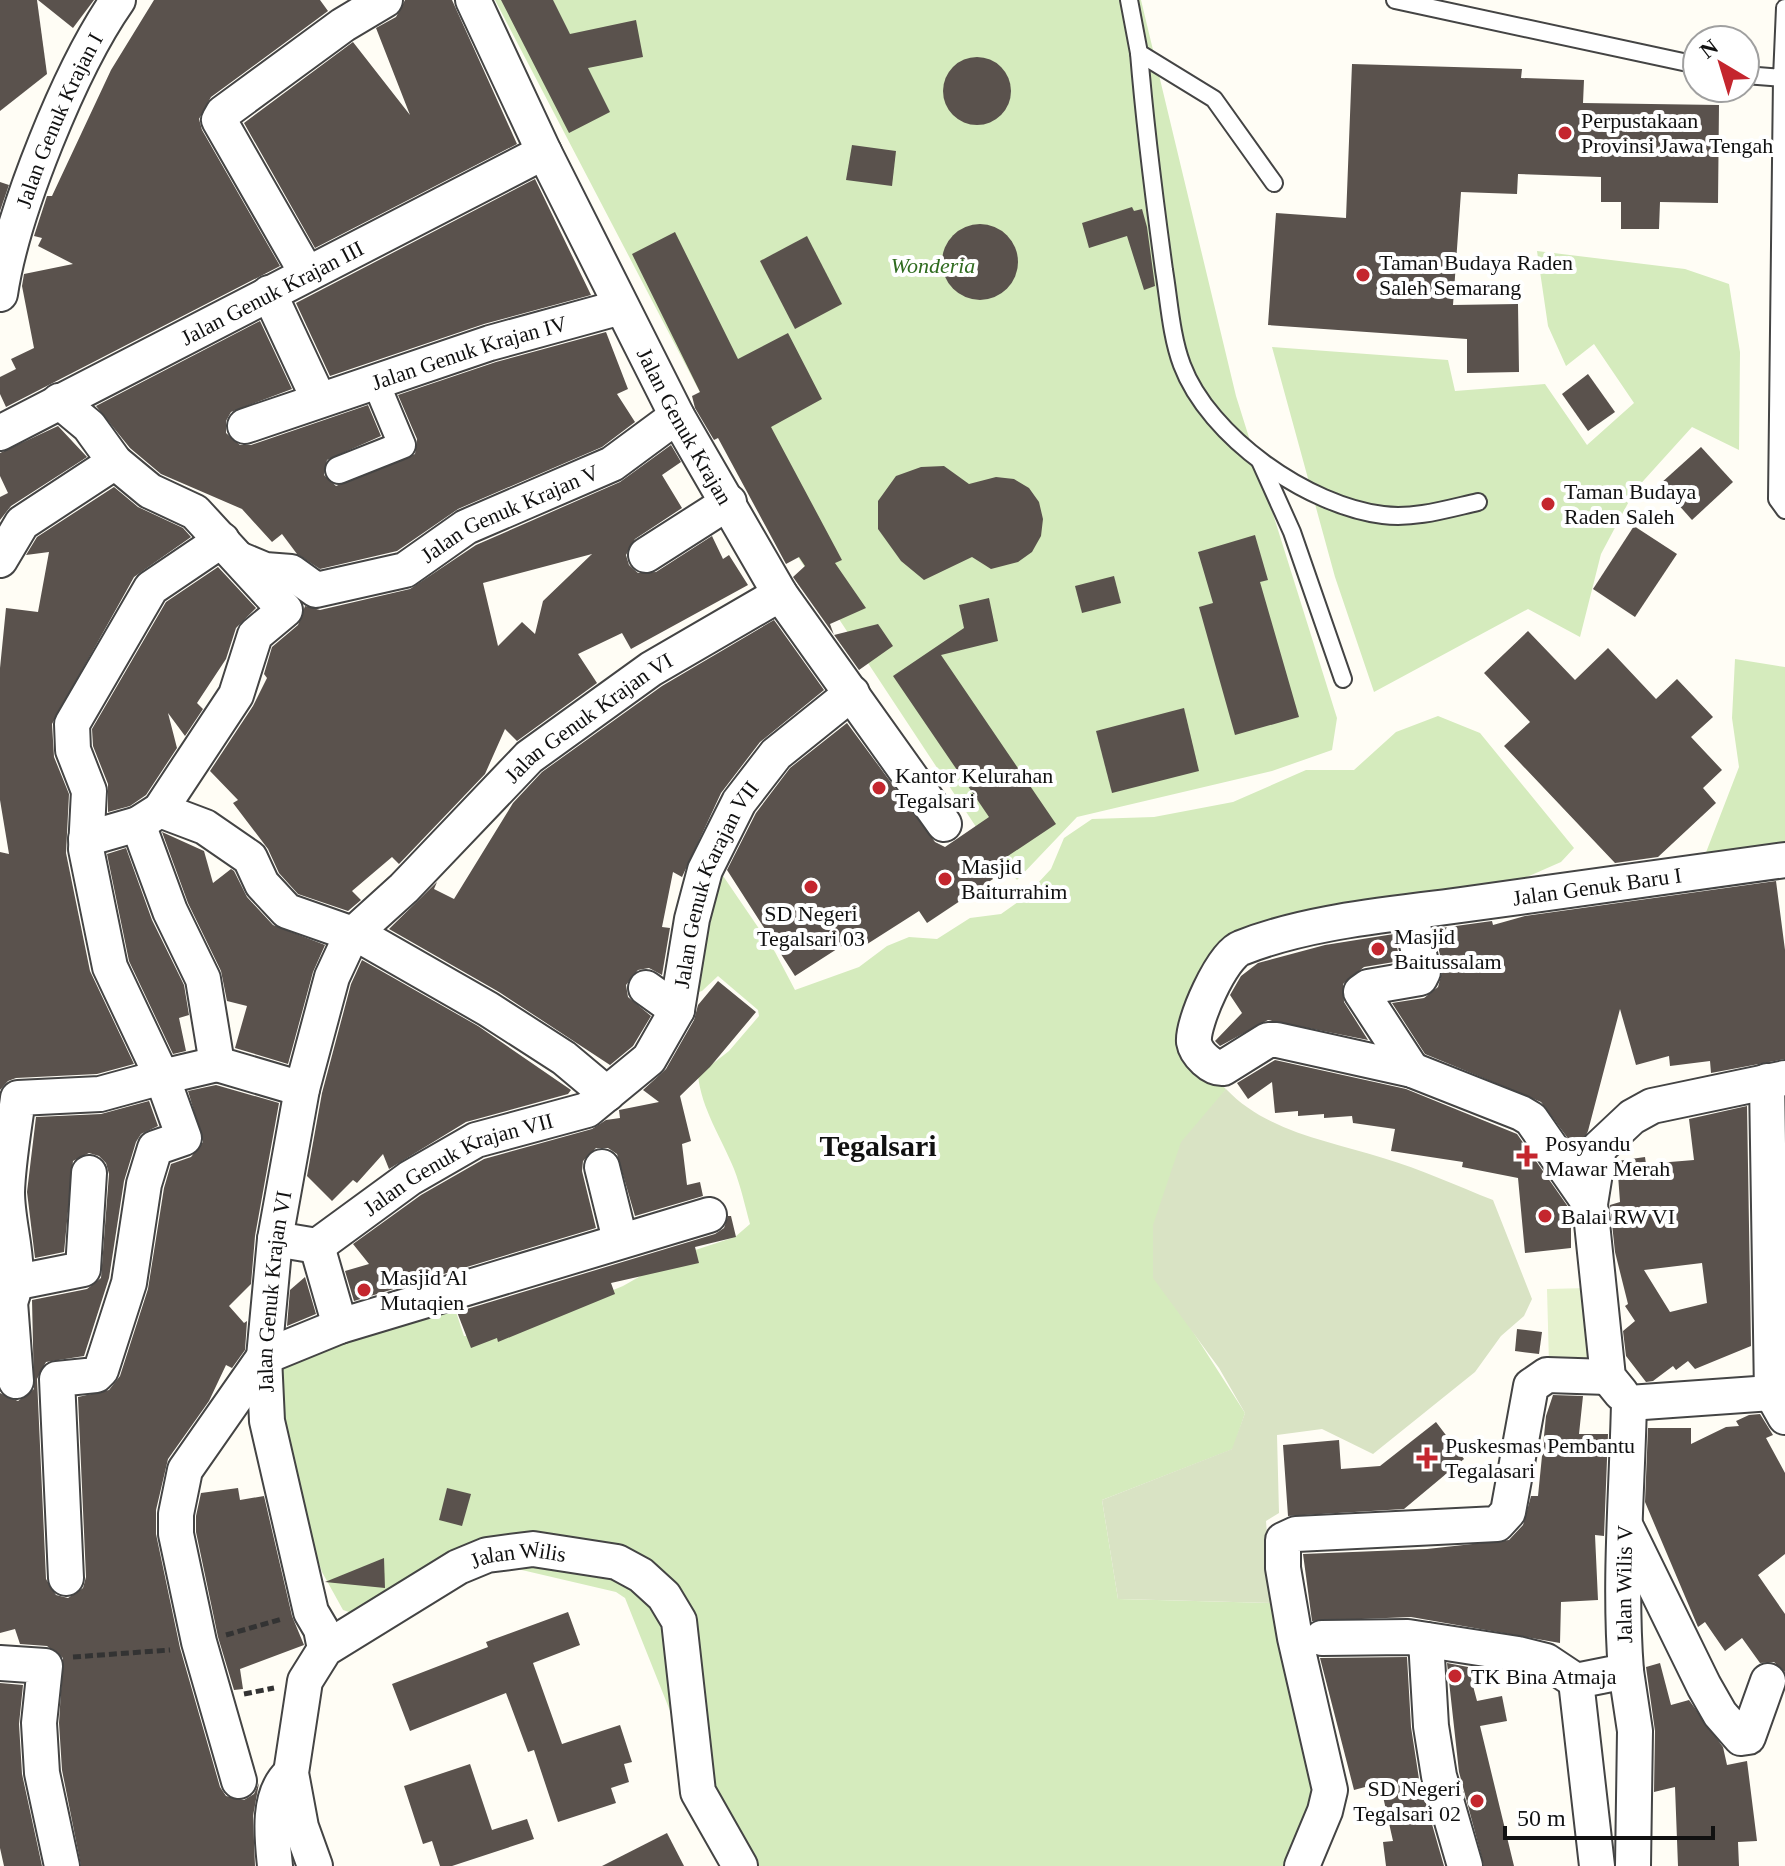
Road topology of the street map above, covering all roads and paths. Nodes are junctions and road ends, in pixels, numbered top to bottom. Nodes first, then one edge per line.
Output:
1 (118, 0) edge
2 (385, 0) edge
3 (473, 0) edge
4 (1129, 0) edge
5 (1395, 0) edge
6 (1785, 8) edge
7 (1139, 53) junction
8 (1681, 62) edge
9 (1761, 76) edge
10 (1782, 78) junction
11 (544, 152) junction
12 (1783, 152) edge
13 (1274, 183) dead end
14 (306, 272) junction
15 (269, 293) junction
16 (0, 294) edge
17 (621, 307) junction
18 (376, 383) junction
19 (319, 400) junction
20 (59, 401) junction
21 (677, 416) junction
22 (245, 426) dead end
23 (0, 433) edge
24 (1259, 460) junction
25 (115, 462) junction
26 (339, 470) dead end
27 (729, 502) junction
28 (1478, 502) dead end
29 (1785, 510) edge
30 (232, 550) junction
31 (646, 555) dead end
32 (0, 560) edge
33 (780, 594) junction
34 (1343, 679) dead end
35 (852, 693) junction
36 (149, 817) junction
37 (944, 824) dead end
38 (86, 839) junction
39 (1785, 860) edge
40 (1410, 912) junction
41 (351, 936) junction
42 (646, 988) dead end
43 (677, 1010) junction
44 (217, 1064) junction
45 (1412, 1070) junction
46 (162, 1077) junction
47 (1776, 1080) edge
48 (302, 1089) junction
49 (607, 1094) junction
50 (602, 1167) dead end
51 (89, 1173) dead end
52 (1590, 1204) junction
53 (709, 1215) dead end
54 (275, 1239) junction
55 (620, 1240) junction
56 (317, 1246) junction
57 (9, 1296) edge
58 (340, 1326) junction
59 (264, 1357) junction
60 (16, 1381) dead end
61 (1618, 1390) junction
62 (1781, 1401) edge
63 (1627, 1529) junction
64 (66, 1578) dead end
65 (311, 1612) junction
66 (1322, 1638) dead end
67 (1426, 1640) junction
68 (199, 1642) junction
69 (325, 1649) junction
70 (0, 1663) edge
71 (45, 1666) junction
72 (1626, 1671) junction
73 (305, 1681) junction
74 (1576, 1681) junction
75 (1768, 1681) dead end
76 (216, 1700) junction
77 (291, 1773) junction
78 (239, 1781) dead end
79 (62, 1866) edge
80 (275, 1866) edge
81 (315, 1866) edge
82 (740, 1866) edge
83 (1302, 1866) edge
84 (1465, 1866) edge
85 (1597, 1866) edge
86 (1633, 1866) edge

1 - 16 street, Jalan Genuk Krajan I
2 - 14 street
3 - 11 street, Jalan Genuk Krajan
4 - 7 lane
5 - 8 lane
6 - 10 lane
7 - 13 lane
7 - 24 lane
9 - 10 lane
10 - 12 lane
11 - 14 street, Jalan Genuk Krajan III
11 - 17 street, Jalan Genuk Krajan
12 - 29 lane
14 - 15 street, Jalan Genuk Krajan III
15 - 19 street
15 - 20 street, Jalan Genuk Krajan III
17 - 18 street, Jalan Genuk Krajan IV
17 - 21 street, Jalan Genuk Krajan
18 - 19 street, Jalan Genuk Krajan IV
18 - 26 street
19 - 22 street, Jalan Genuk Krajan IV
20 - 23 street, Jalan Genuk Krajan III
20 - 25 street
21 - 27 street, Jalan Genuk Krajan
21 - 30 street, Jalan Genuk Krajan V
24 - 28 lane
24 - 34 lane
25 - 30 street
25 - 32 street
27 - 31 street
27 - 33 street, Jalan Genuk Krajan
30 - 36 street
30 - 38 street
33 - 35 street, Jalan Genuk Krajan
33 - 41 street, Jalan Genuk Krajan VI
35 - 37 street, Jalan Genuk Krajan
35 - 43 street, Jalan Genuk Karajan VII
36 - 38 street
36 - 41 street
36 - 44 street
38 - 46 street
39 - 40 street, Jalan Genuk Baru I
40 - 45 street
40 - 45 street, Jalan Genuk Baru I
41 - 48 street, Jalan Genuk Krajan VI
41 - 49 street
42 - 43 street
43 - 49 street, Jalan Genuk Karajan VII
44 - 46 street
44 - 48 street
45 - 52 street
46 - 57 street
46 - 64 street
47 - 52 street
47 - 62 street
48 - 54 street, Jalan Genuk Krajan VI
49 - 56 street, Jalan Genuk Krajan VII
50 - 55 street
51 - 57 street
52 - 61 street, Jalan Wilis V
53 - 55 street
54 - 56 street
54 - 59 street, Jalan Genuk Krajan VI
55 - 58 street
56 - 58 street
57 - 60 street
58 - 59 street
59 - 65 street, Jalan Genuk Krajan VI
59 - 68 street
61 - 62 street
61 - 63 street, Jalan Wilis V
61 - 83 street
63 - 72 street, Jalan Wilis V
63 - 75 street
65 - 68 path
65 - 69 street, Jalan Genuk Krajan VI
66 - 67 street
67 - 74 street
67 - 84 street
68 - 71 path
68 - 76 street
69 - 73 street, Jalan Wilis
69 - 82 street, Jalan Wilis
70 - 71 street
71 - 79 street
72 - 74 street, Jalan Wilis V
72 - 86 street
73 - 76 path
73 - 77 street, Jalan Wilis
74 - 85 street
76 - 78 street
77 - 80 street
77 - 81 street, Jalan Wilis

